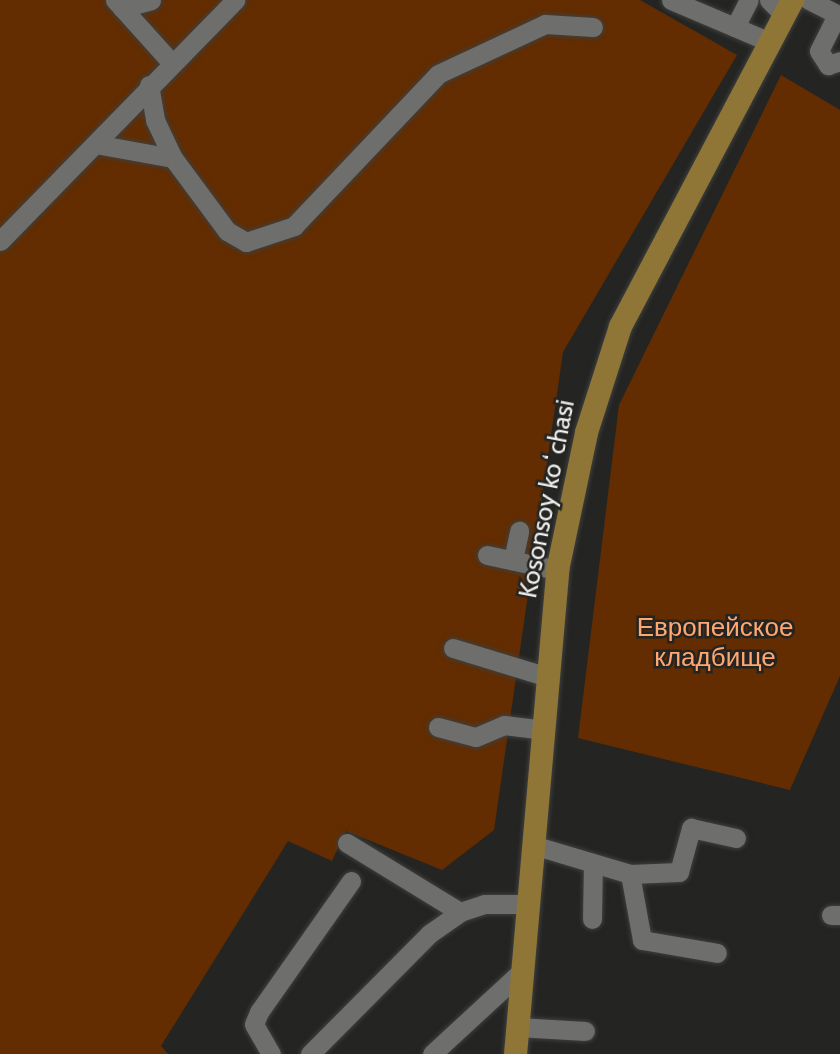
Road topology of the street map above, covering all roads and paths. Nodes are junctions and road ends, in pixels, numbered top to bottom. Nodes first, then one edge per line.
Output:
1 (151, 0) edge
2 (235, 0) edge
3 (671, 0) edge
4 (749, 0) edge
5 (809, 0) edge
6 (118, 4) edge
7 (782, 5) edge
8 (839, 15) edge
9 (593, 27) dead end
10 (735, 27) junction
11 (770, 42) junction
12 (170, 61) junction
13 (840, 61) edge
14 (149, 85) junction
15 (95, 144) junction
16 (173, 158) junction
17 (0, 241) edge
18 (519, 531) dead end
19 (487, 555) dead end
20 (513, 560) junction
21 (557, 569) junction
22 (453, 648) dead end
23 (548, 677) junction
24 (438, 727) dead end
25 (543, 730) junction
26 (736, 838) dead end
27 (347, 843) dead end
28 (533, 845) junction
29 (593, 864) junction
30 (630, 874) junction
31 (351, 881) dead end
32 (528, 904) junction
33 (460, 912) junction
34 (592, 919) dead end
35 (717, 953) dead end
36 (522, 971) junction
37 (518, 1027) junction
38 (585, 1031) dead end
39 (271, 1054) edge
40 (310, 1054) edge
41 (432, 1054) edge
42 (516, 1054) edge

1 - 6 lane
2 - 12 lane
3 - 10 lane
4 - 10 lane
5 - 8 lane
6 - 12 lane
7 - 11 main road, Kosonsoy koʻchasi
8 - 13 lane
9 - 16 lane
10 - 11 lane
11 - 21 main road, Kosonsoy koʻchasi
12 - 14 lane
14 - 15 lane
14 - 16 lane
15 - 16 lane
15 - 17 lane
18 - 20 lane
19 - 20 lane
20 - 21 lane
21 - 23 main road, Kosonsoy koʻchasi
22 - 23 lane
23 - 25 main road, Kosonsoy koʻchasi
24 - 25 lane
25 - 28 main road, Kosonsoy koʻchasi
26 - 30 lane
27 - 33 lane
28 - 29 lane
28 - 32 main road, Kosonsoy koʻchasi
29 - 30 lane
29 - 34 lane
30 - 35 lane
31 - 39 lane
32 - 33 lane
32 - 36 main road, Kosonsoy koʻchasi
33 - 40 lane
36 - 37 main road, Kosonsoy koʻchasi
36 - 41 lane
37 - 38 lane
37 - 42 main road, Kosonsoy koʻchasi

